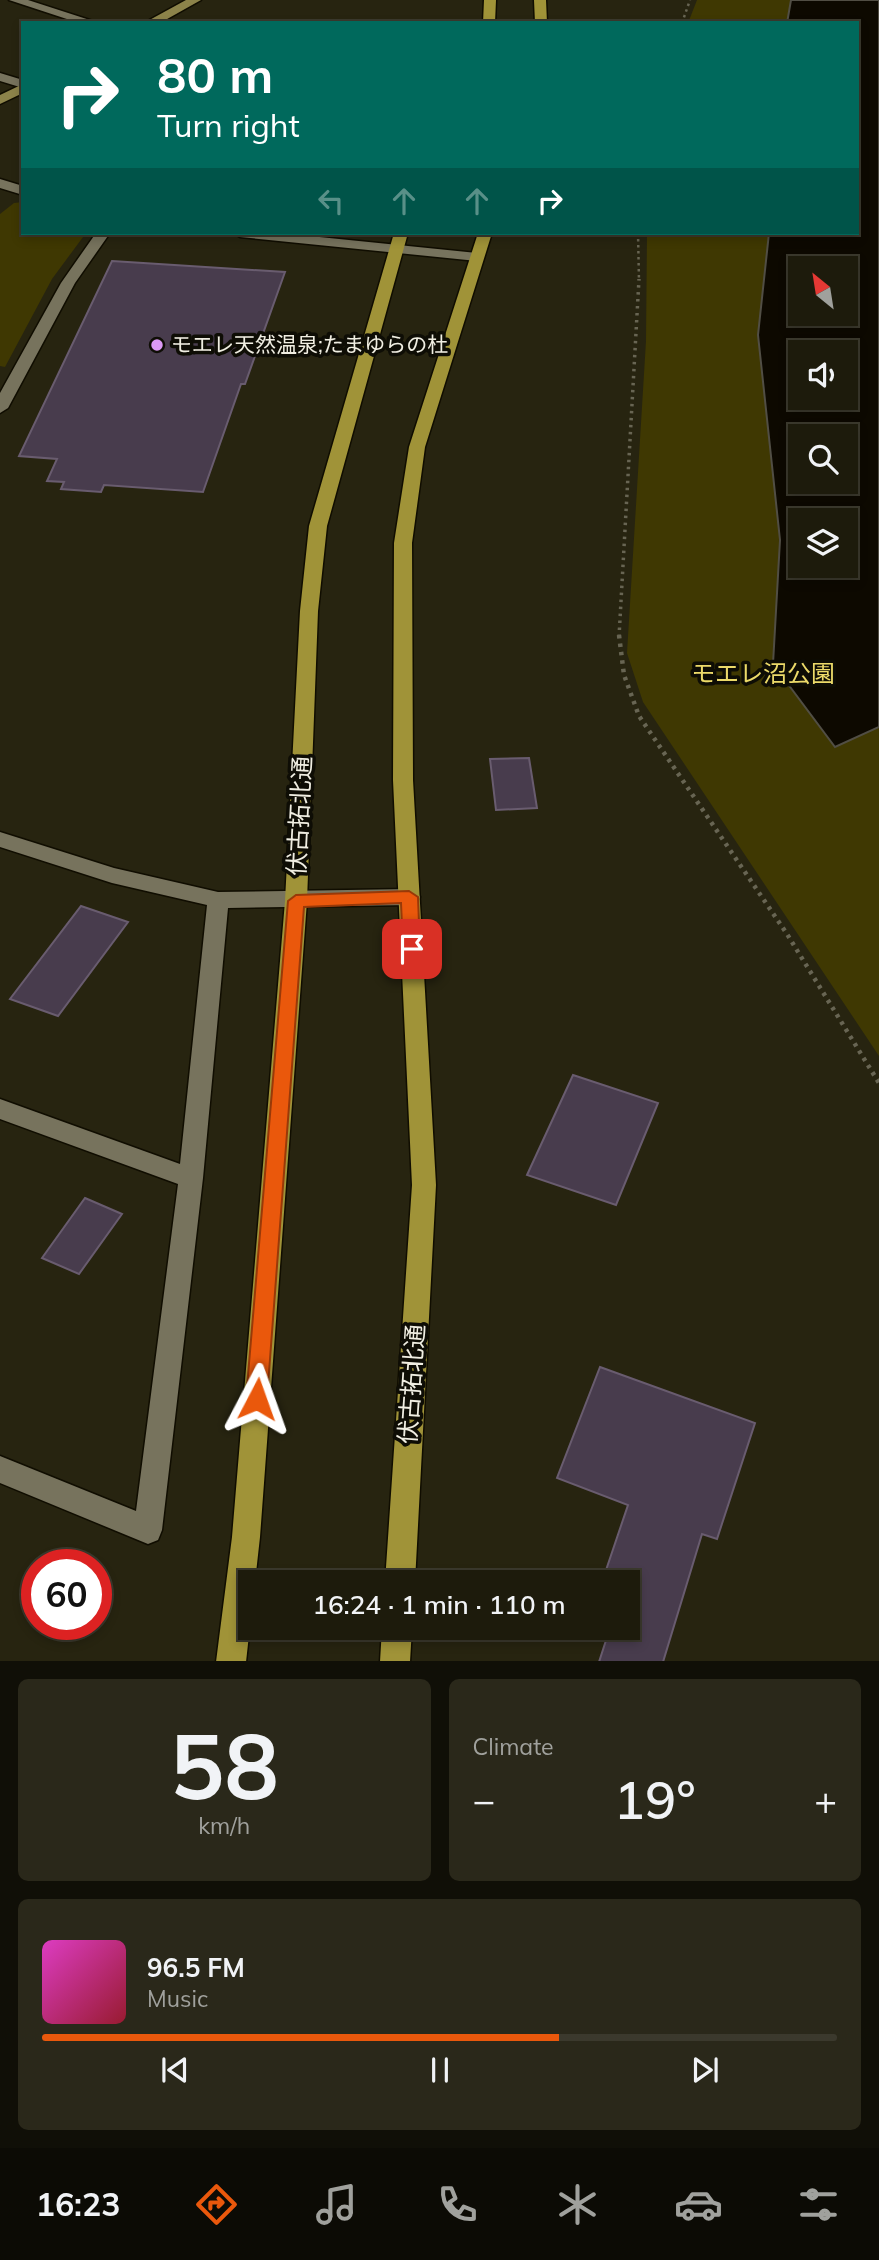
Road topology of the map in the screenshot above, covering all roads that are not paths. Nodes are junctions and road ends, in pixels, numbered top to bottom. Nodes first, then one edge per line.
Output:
1 (15, 0) edge
2 (195, 0) edge
3 (490, 0) edge
4 (540, 0) edge
5 (86, 21) edge
6 (154, 21) edge
7 (489, 21) edge
8 (541, 21) edge
9 (0, 77) edge
10 (21, 85) edge
11 (21, 87) edge
12 (0, 100) edge
13 (3, 187) edge
14 (21, 191) edge
15 (102, 235) edge
16 (280, 235) edge
17 (484, 235) edge
18 (399, 241) edge
19 (477, 257) junction
20 (0, 408) edge
21 (0, 839) edge
22 (409, 897) junction
23 (218, 900) junction
24 (296, 901) junction
25 (0, 1109) edge
26 (191, 1178) junction
27 (0, 1469) edge
28 (401, 1570) edge
29 (396, 1640) edge
30 (231, 1661) edge
31 (395, 1661) edge

1 - 5 street
2 - 6 street
3 - 7 main road
4 - 8 main road
9 - 10 street
11 - 12 street
13 - 14 street
15 - 20 street
16 - 18 street
17 - 19 main road, 伏古拓北通
18 - 19 street
18 - 24 main road, 伏古拓北通
19 - 22 main road, 伏古拓北通
21 - 23 street
22 - 24 street
22 - 28 main road, 伏古拓北通
23 - 24 street
23 - 26 street
24 - 30 main road, 伏古拓北通
25 - 26 street
26 - 27 street
29 - 31 main road

